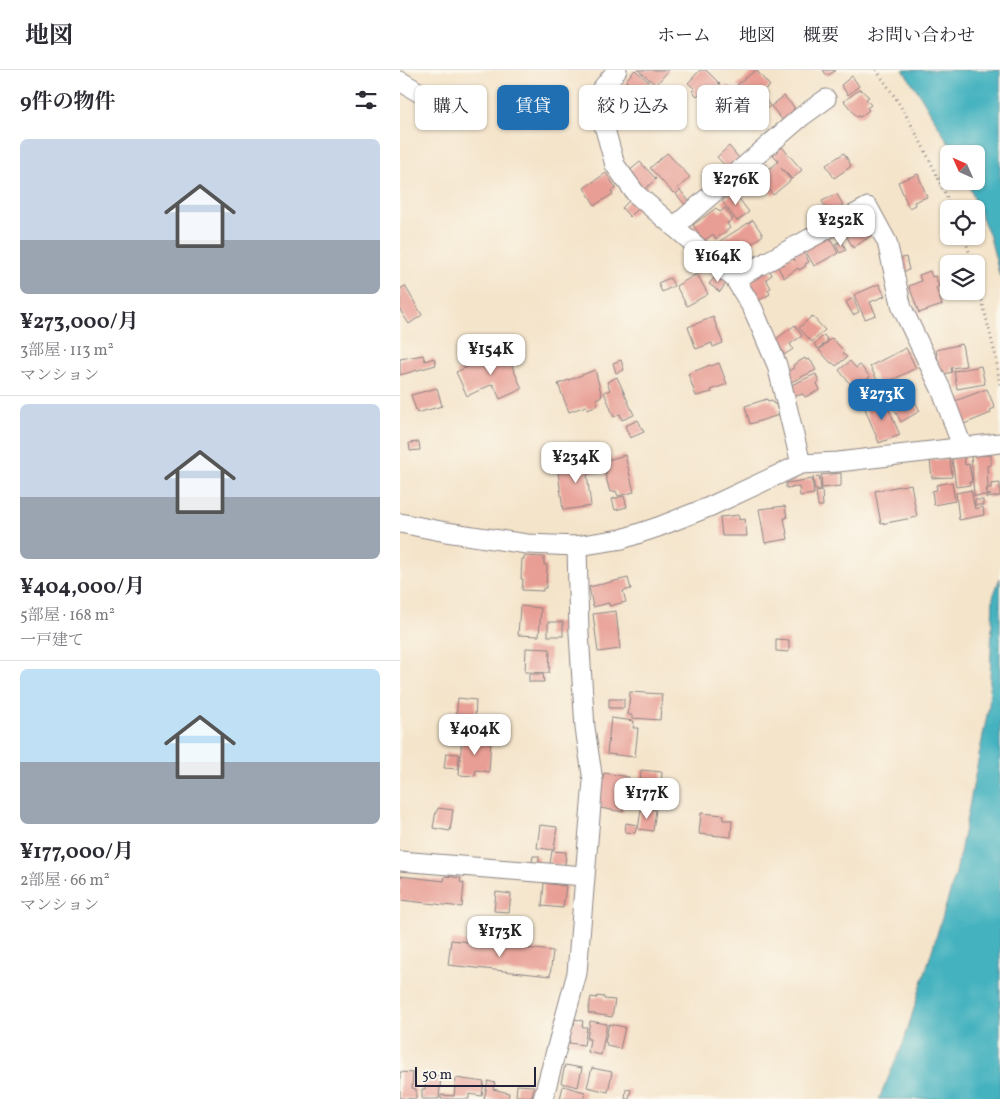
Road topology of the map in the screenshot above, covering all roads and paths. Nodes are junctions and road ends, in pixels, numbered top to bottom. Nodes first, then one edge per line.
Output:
1 (617, 70) edge
2 (876, 70) edge
3 (400, 81) edge
4 (415, 90) edge
5 (826, 100) dead end
6 (948, 200) edge
7 (674, 227) junction
8 (735, 279) junction
9 (982, 300) edge
10 (1000, 385) edge
11 (1000, 443) edge
12 (961, 447) junction
13 (801, 464) junction
14 (400, 523) edge
15 (576, 546) junction
16 (400, 861) edge
17 (584, 876) junction
18 (543, 1099) edge

1 - 7 street
2 - 6 path
3 - 4 street
5 - 7 street
7 - 8 street
8 - 12 street
8 - 13 street
9 - 10 path
11 - 12 street
12 - 13 street
13 - 15 street
14 - 15 street
15 - 17 street
16 - 17 street
17 - 18 street

